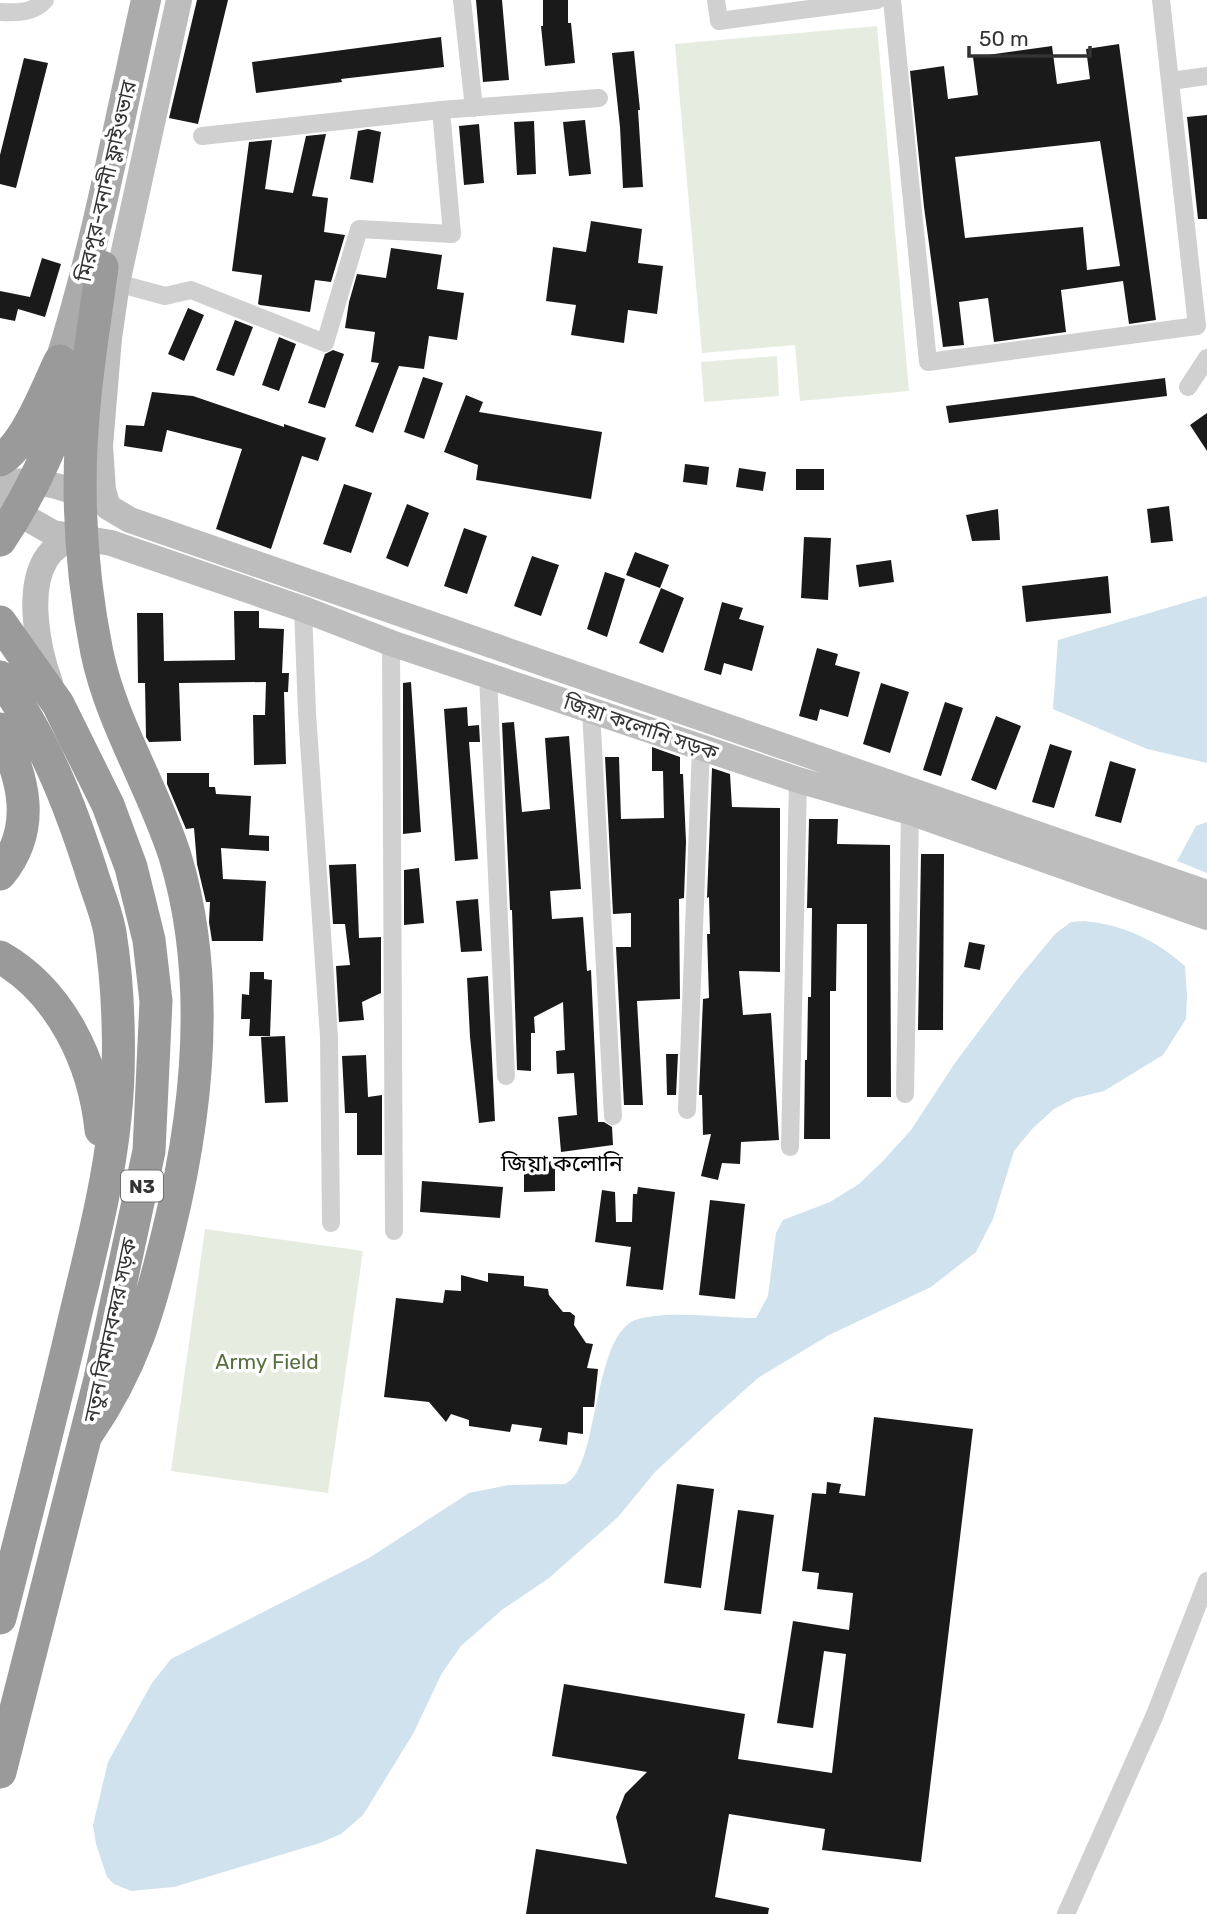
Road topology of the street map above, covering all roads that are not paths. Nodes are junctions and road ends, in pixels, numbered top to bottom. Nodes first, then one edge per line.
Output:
1 (45, 0) edge
2 (137, 0) edge
3 (146, 0) edge
4 (166, 0) edge
5 (179, 0) edge
6 (462, 0) edge
7 (716, 0) edge
8 (877, 0) edge
9 (892, 0) edge
10 (1161, 0) edge
11 (0, 12) edge
12 (1207, 76) edge
13 (1171, 81) junction
14 (599, 98) dead end
15 (474, 108) junction
16 (441, 110) junction
17 (202, 136) dead end
18 (109, 275) junction
19 (1207, 358) edge
20 (60, 361) junction
21 (1188, 387) dead end
22 (0, 460) edge
23 (0, 467) edge
24 (0, 483) edge
25 (0, 495) edge
26 (0, 508) edge
27 (119, 513) junction
28 (76, 536) junction
29 (0, 540) edge
30 (303, 609) junction
31 (0, 622) edge
32 (391, 643) junction
33 (488, 675) junction
34 (0, 677) edge
35 (58, 704) junction
36 (591, 710) junction
37 (0, 729) edge
38 (701, 747) junction
39 (798, 780) junction
40 (910, 812) junction
41 (1, 873) edge
42 (1207, 892) edge
43 (1207, 917) edge
44 (0, 957) edge
45 (506, 1076) dead end
46 (905, 1094) dead end
47 (687, 1110) dead end
48 (613, 1116) dead end
49 (790, 1147) dead end
50 (105, 1185) junction
51 (331, 1223) dead end
52 (394, 1231) dead end
53 (87, 1434) junction
54 (1207, 1581) edge
55 (0, 1618) edge
56 (6, 1724) edge
57 (0, 1772) edge
58 (1066, 1914) edge

1 - 11 street
2 - 23 main road
3 - 20 main road, মিরপুর-বনানী ফ্লাইওভার
4 - 18 main road, মিরপুর-বনানী ফ্লাইওভার
5 - 18 main road
6 - 15 street
7 - 8 street
9 - 13 street
10 - 13 street
12 - 13 street
14 - 15 street
15 - 16 street
16 - 17 street
16 - 18 street
18 - 27 main road
18 - 29 highway
18 - 53 highway
19 - 21 street
20 - 22 highway
20 - 26 highway
24 - 27 main road, জিয়া কলোনি সড়ক
25 - 28 main road, জিয়া কলোনি সড়ক
27 - 42 main road, জিয়া কলোনি সড়ক
28 - 30 main road, জিয়া কলোনি সড়ক
28 - 35 main road
30 - 32 main road, জিয়া কলোনি সড়ক
30 - 51 street
31 - 35 highway, নতুন বিমানবন্দর সড়ক / N3
32 - 33 main road, জিয়া কলোনি সড়ক
32 - 52 street
33 - 36 main road, জিয়া কলোনি সড়ক
33 - 45 street
34 - 50 highway, নতুন বিমানবন্দর সড়ক / N3
35 - 53 highway, নতুন বিমানবন্দর সড়ক / N3
36 - 38 main road, জিয়া কলোনি সড়ক
36 - 48 street
37 - 41 highway
38 - 39 main road, জিয়া কলোনি সড়ক
38 - 47 street
39 - 40 main road, জিয়া কলোনি সড়ক
39 - 49 street
40 - 43 main road, জিয়া কলোনি সড়ক
40 - 46 street
44 - 50 highway
50 - 55 highway, নতুন বিমানবন্দর সড়ক / N3
53 - 56 highway, নতুন বিমানবন্দর সড়ক / N3
54 - 58 street
56 - 57 highway, নতুন বিমানবন্দর সড়ক / N3

